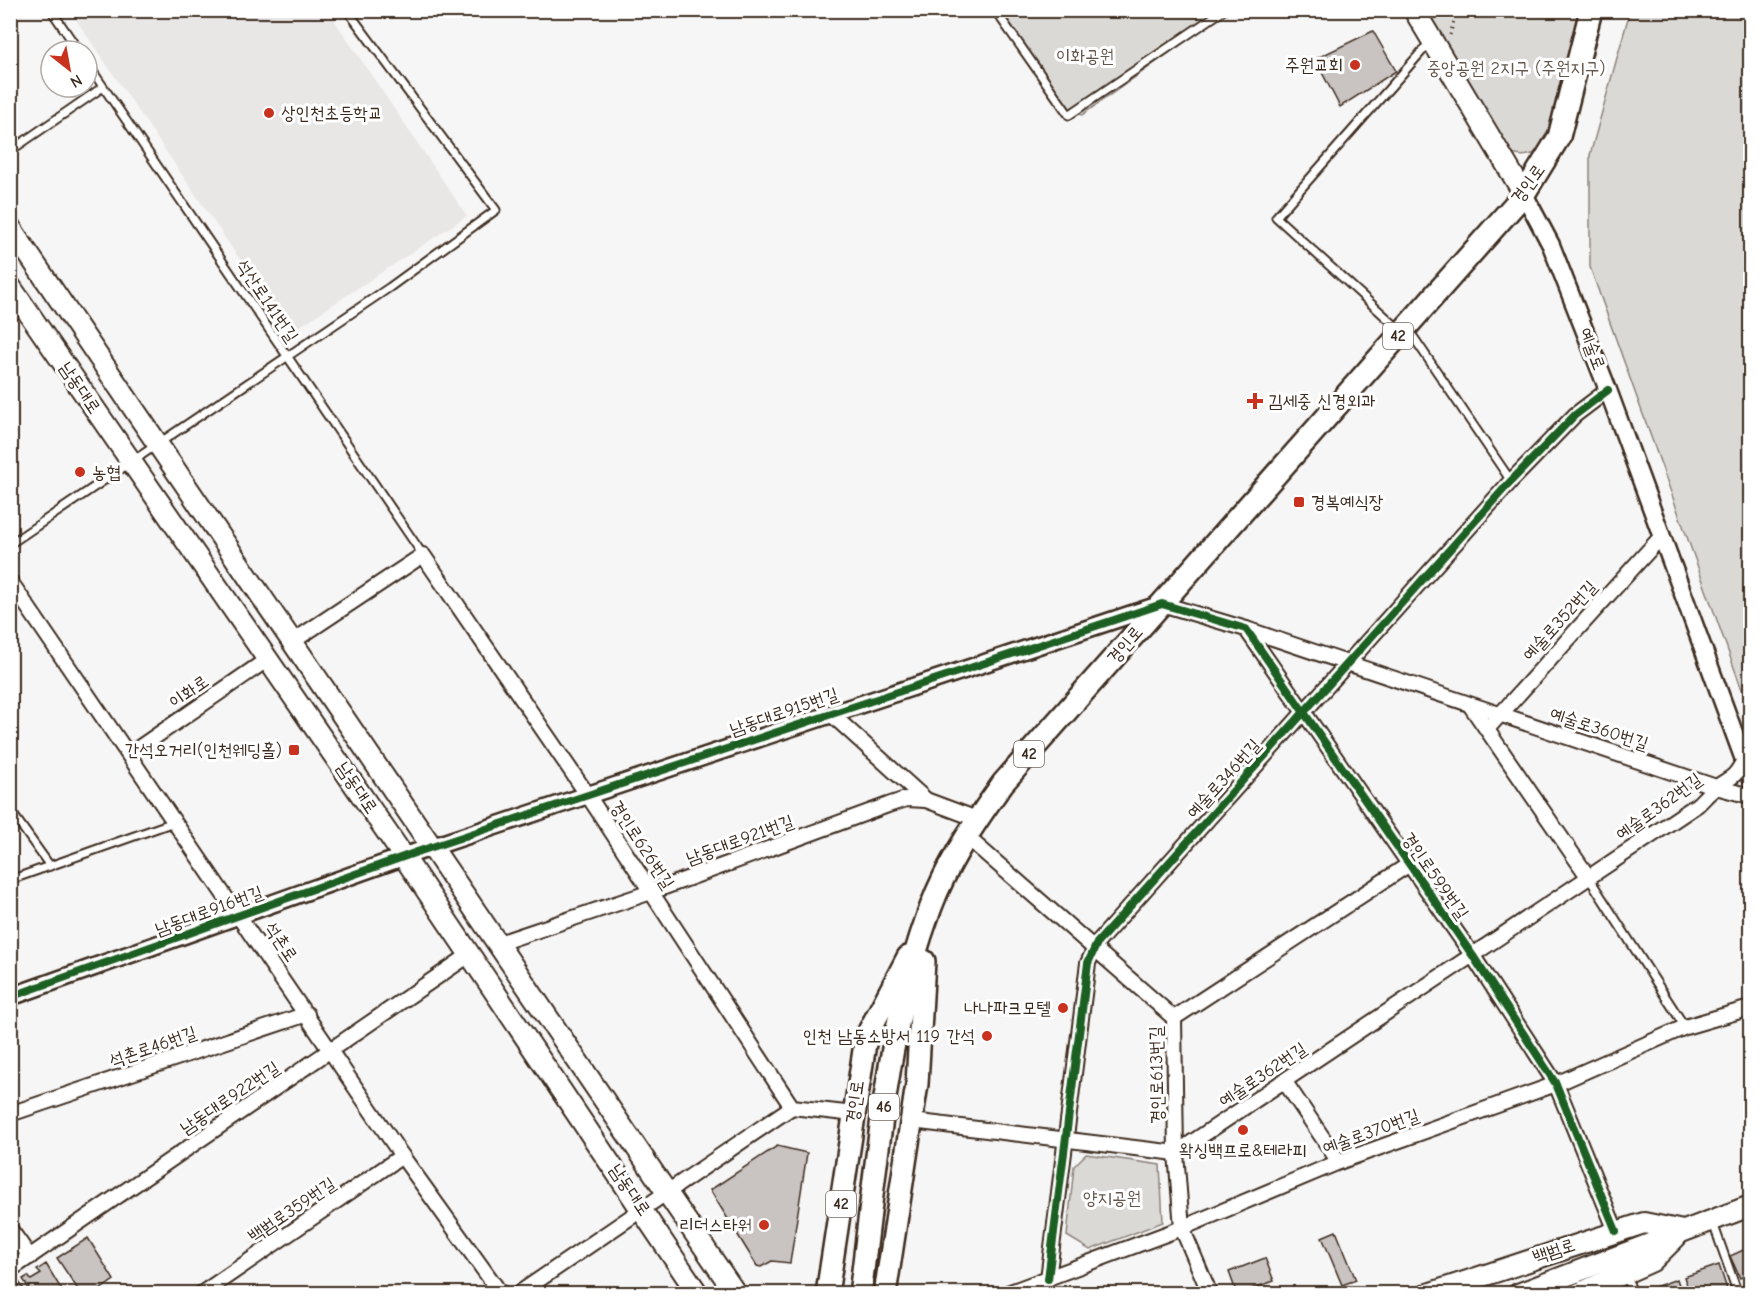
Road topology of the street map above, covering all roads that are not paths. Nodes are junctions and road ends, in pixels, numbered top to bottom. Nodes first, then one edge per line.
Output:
1 (51, 10) edge
2 (347, 10) edge
3 (995, 10) edge
4 (1224, 10) edge
5 (1414, 10) edge
6 (1592, 10) edge
7 (71, 39) edge
8 (1432, 41) junction
9 (99, 80) edge
10 (104, 87) junction
11 (10, 151) edge
12 (1524, 194) junction
13 (10, 228) edge
14 (10, 286) edge
15 (1405, 329) junction
16 (288, 357) junction
17 (1608, 390) junction
18 (144, 453) junction
19 (1511, 481) junction
20 (1660, 538) junction
21 (10, 544) edge
22 (423, 555) junction
23 (10, 581) edge
24 (1162, 604) junction
25 (1246, 629) junction
26 (292, 642) junction
27 (268, 658) junction
28 (1346, 663) junction
29 (1470, 705) junction
30 (830, 712) junction
31 (1303, 712) junction
32 (1500, 715) junction
33 (1487, 729) junction
34 (130, 754) junction
35 (1744, 760) junction
36 (1750, 776) edge
37 (1716, 787) junction
38 (587, 794) junction
39 (1750, 796) edge
40 (926, 800) junction
41 (10, 810) edge
42 (176, 821) junction
43 (972, 828) junction
44 (418, 852) junction
45 (1407, 865) junction
46 (50, 866) junction
47 (1589, 878) junction
48 (10, 880) edge
49 (651, 892) junction
50 (241, 916) junction
51 (925, 925) junction
52 (499, 943) junction
53 (1094, 950) junction
54 (469, 955) junction
55 (1473, 957) junction
56 (10, 997) edge
57 (1750, 1008) edge
58 (308, 1014) junction
59 (1174, 1017) junction
60 (1685, 1027) junction
61 (331, 1050) junction
62 (1285, 1082) junction
63 (1556, 1084) junction
64 (792, 1107) junction
65 (10, 1114) edge
66 (854, 1114) junction
67 (912, 1121) junction
68 (1066, 1139) junction
69 (1176, 1153) junction
70 (402, 1156) junction
71 (1339, 1161) junction
72 (666, 1191) junction
73 (1750, 1206) edge
74 (642, 1207) junction
75 (1712, 1220) junction
76 (1182, 1228) junction
77 (10, 1229) edge
78 (1616, 1231) junction
79 (1683, 1231) junction
80 (30, 1257) junction
81 (10, 1270) edge
82 (1626, 1274) junction
83 (1048, 1279) junction
84 (201, 1293) edge
85 (501, 1293) edge
86 (518, 1293) edge
87 (698, 1293) edge
88 (736, 1293) edge
89 (827, 1293) edge
90 (860, 1293) edge
91 (885, 1293) edge
92 (1005, 1293) edge
93 (1210, 1293) edge
94 (1428, 1293) edge
95 (1518, 1293) edge
96 (1578, 1293) edge
97 (1633, 1293) edge
98 (1738, 1293) edge

1 - 7 lane
2 - 16 lane
3 - 4 lane
5 - 8 main road, 예술로
6 - 12 main road, 경인로 / 42
8 - 12 main road, 예술로
8 - 15 lane
9 - 10 lane, 석산로141번길
10 - 11 lane
10 - 16 lane, 석산로141번길
12 - 15 main road, 경인로 / 42
12 - 17 street, 예술로
13 - 18 main road
14 - 18 main road, 남동대로
15 - 19 lane
15 - 24 main road, 경인로 / 42
16 - 18 lane
16 - 22 lane, 석산로141번길
17 - 19 street, 예술로346번길
17 - 20 street, 예술로
18 - 21 lane
18 - 26 main road
18 - 27 main road, 남동대로
19 - 28 street, 예술로346번길
20 - 32 street, 예술로352번길
20 - 35 street, 예술로
22 - 26 street
22 - 38 street, 경인로626번길
23 - 34 street, 석촌로
24 - 25 street
24 - 30 street, 남동대로915번길
24 - 43 main road, 경인로 / 42
25 - 28 street, 예술로360번길
25 - 31 street, 경인로599번길
26 - 44 main road
27 - 34 street, 이화로
27 - 44 main road, 남동대로
28 - 29 street, 예술로360번길
28 - 31 street, 예술로346번길
29 - 32 street, 예술로360번길
29 - 33 street
30 - 38 street, 남동대로915번길
30 - 40 street
31 - 45 street, 경인로599번길
31 - 53 street, 예술로346번길
32 - 33 street, 예술로352번길
32 - 37 street, 예술로360번길
33 - 47 street
34 - 42 street, 석촌로
35 - 36 street, 예술로
35 - 37 street, 예술로362번길
37 - 39 street, 예술로360번길
37 - 47 street, 예술로362번길
38 - 44 street, 남동대로915번길
38 - 49 street, 경인로626번길
40 - 43 street
40 - 49 street, 남동대로921번길
41 - 46 lane
42 - 46 lane
42 - 50 street, 석촌로
43 - 51 main road, 경인로 / 42
43 - 53 street, 경인로613번길
44 - 50 street, 남동대로916번길
44 - 52 main road
44 - 54 main road, 남동대로
45 - 55 street, 경인로599번길
45 - 59 street, 경인로599번길
46 - 48 lane
47 - 55 street, 예술로362번길
47 - 60 lane
49 - 52 street, 남동대로921번길
49 - 64 street, 경인로626번길
50 - 56 street, 남동대로916번길
50 - 58 street, 석촌로
51 - 66 main road, 경인로 / 42
51 - 67 main road, 경인로 / 42
51 - 90 main road, 경인로 / 46
52 - 72 main road
53 - 59 street, 경인로613번길
53 - 68 street, 예술로346번길
54 - 61 street, 남동대로922번길
54 - 74 main road, 남동대로
55 - 62 street, 예술로362번길
55 - 63 street, 경인로599번길
57 - 60 street, 예술로370번길
58 - 61 street, 석촌로
58 - 65 street, 석촌로46번길
59 - 69 street, 경인로613번길
60 - 63 street, 예술로370번길
61 - 70 street, 석촌로
61 - 80 street, 남동대로922번길
62 - 69 street, 예술로362번길
62 - 71 street
63 - 71 street, 예술로370번길
63 - 78 street, 경인로599번길
64 - 66 street
64 - 72 street
66 - 89 main road, 경인로 / 42
67 - 68 street
67 - 91 main road, 경인로 / 42
68 - 69 street
68 - 83 street, 예술로346번길
69 - 76 street, 경인로613번길
70 - 84 street, 백범로359번길
70 - 85 street, 석촌로
71 - 76 street, 예술로370번길
72 - 74 street
72 - 88 main road
73 - 75 main road, 백범로
74 - 86 street
74 - 87 main road, 남동대로
75 - 79 main road, 백범로
75 - 98 lane
76 - 83 street, 예술로370번길
76 - 93 street, 경인로613번길
77 - 80 street
78 - 79 main road, 백범로
78 - 94 main road, 백범로
79 - 82 main road, 백범로
79 - 95 main road, 백범로
80 - 81 street, 남동대로922번길
82 - 96 main road, 백범로
82 - 97 lane
83 - 92 street, 예술로370번길

